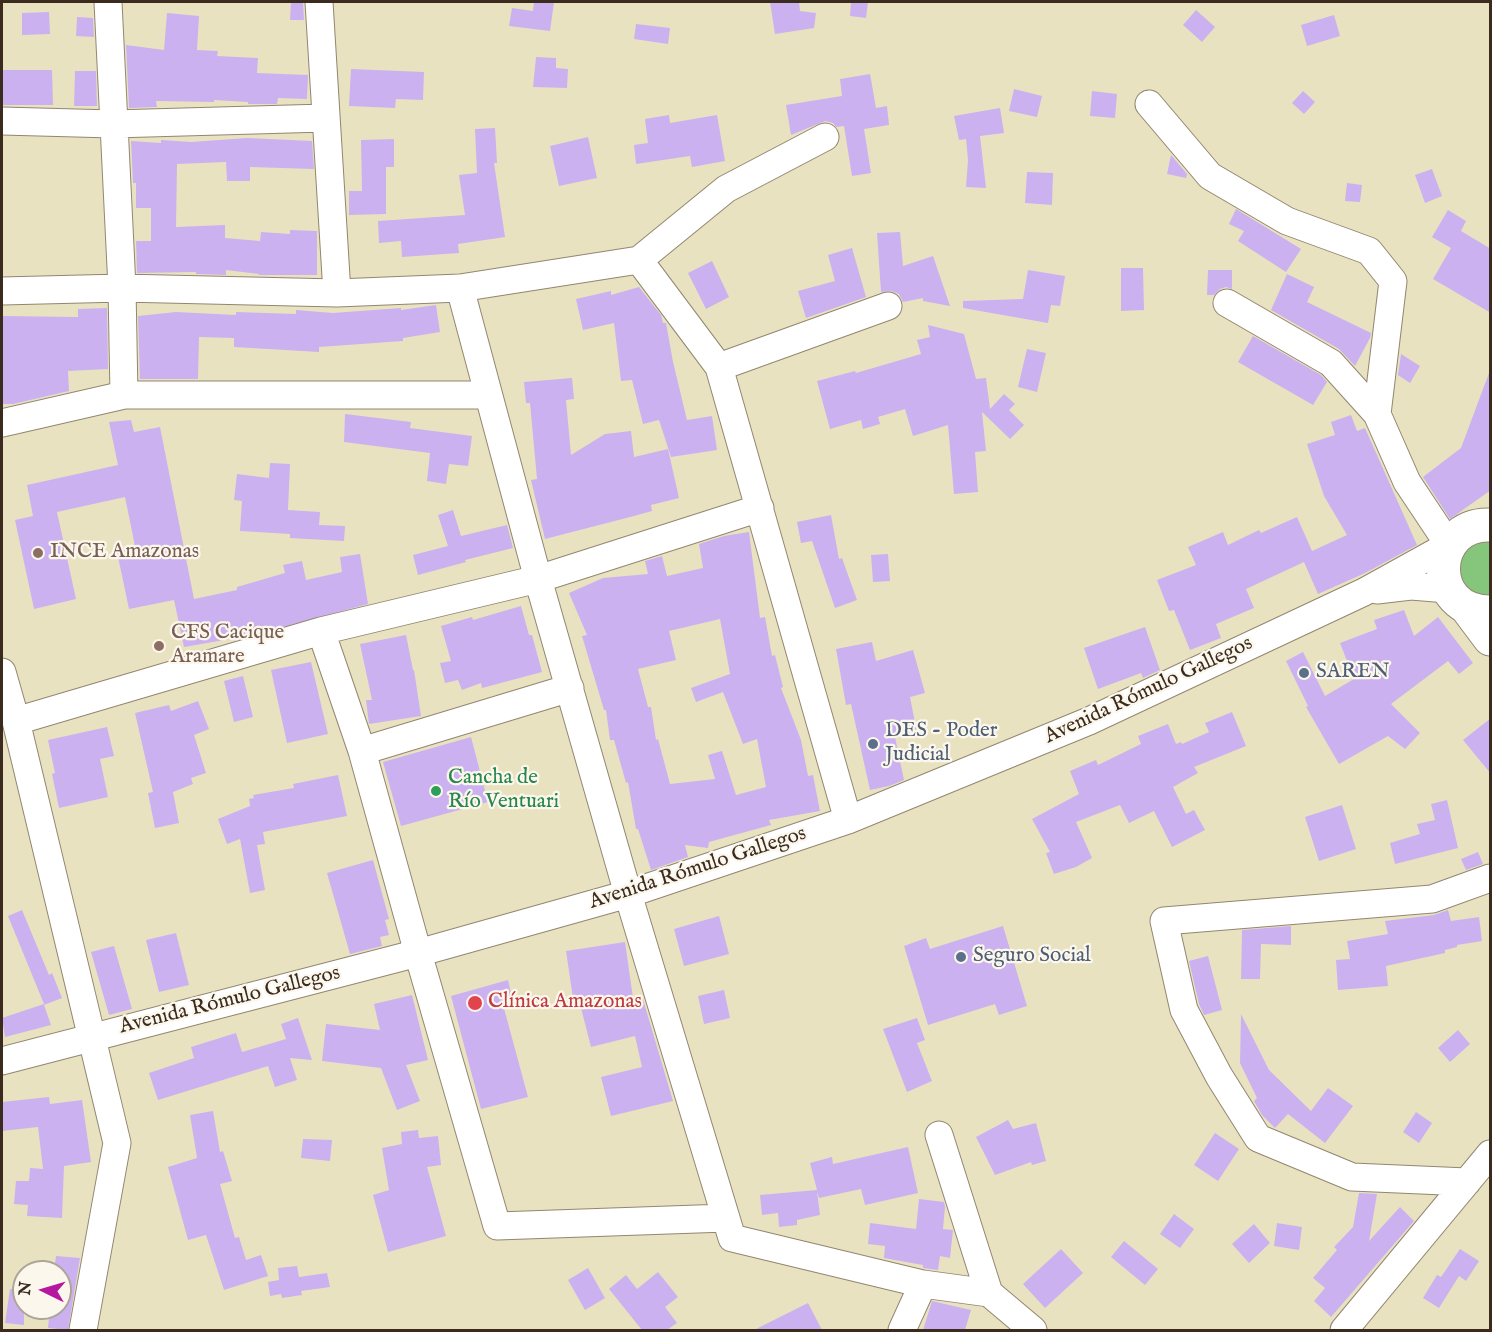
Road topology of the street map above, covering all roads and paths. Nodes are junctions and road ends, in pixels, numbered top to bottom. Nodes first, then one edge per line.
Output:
1 (108, 2) edge
2 (319, 2) edge
3 (1149, 104) dead end
4 (325, 118) junction
5 (2, 121) edge
6 (113, 124) junction
7 (825, 137) dead end
8 (639, 260) junction
9 (122, 288) junction
10 (460, 288) junction
11 (2, 291) edge
12 (337, 293) junction
13 (1227, 303) dead end
14 (888, 306) dead end
15 (718, 367) junction
16 (488, 394) junction
17 (124, 395) junction
18 (1377, 414) junction
19 (2, 423) edge
20 (760, 508) junction
21 (1490, 523) edge
22 (1449, 545) junction
23 (538, 579) junction
24 (1364, 592) junction
25 (1468, 603) edge
26 (321, 631) junction
27 (1491, 639) edge
28 (2, 672) edge
29 (570, 688) junction
30 (16, 721) junction
31 (362, 752) junction
32 (848, 820) junction
33 (1491, 878) edge
34 (628, 894) junction
35 (418, 953) junction
36 (92, 1037) junction
37 (2, 1061) edge
38 (939, 1136) dead end
39 (1491, 1154) edge
40 (1467, 1182) junction
41 (726, 1218) junction
42 (923, 1284) junction
43 (989, 1293) junction
44 (84, 1330) edge
45 (902, 1330) edge
46 (1033, 1330) edge
47 (1344, 1330) edge

1 - 6 street
2 - 4 street
3 - 18 street
4 - 6 street
4 - 12 street
5 - 6 street
6 - 9 street
7 - 8 street
8 - 10 street
8 - 15 street
9 - 11 street
9 - 12 street
9 - 17 street
10 - 12 street
10 - 16 street
13 - 18 street
14 - 15 street
15 - 20 street
16 - 17 street
16 - 23 street
17 - 19 street
18 - 22 street
20 - 23 street
20 - 32 street
21 - 22 main road
22 - 24 street, Avenida Rómulo Gallegos
22 - 25 main road
23 - 26 street
23 - 29 street
24 - 25 street, Avenida Rómulo Gallegos
24 - 32 street, Avenida Rómulo Gallegos
25 - 27 main road
26 - 30 street
26 - 31 street
28 - 30 street
29 - 31 street
29 - 34 street
30 - 36 street
31 - 35 street
32 - 34 street, Avenida Rómulo Gallegos
33 - 40 street
34 - 35 street, Avenida Rómulo Gallegos
34 - 41 street
35 - 36 street, Avenida Rómulo Gallegos
35 - 41 street
36 - 37 street, Avenida Rómulo Gallegos
36 - 44 street
38 - 43 street
39 - 40 street
40 - 47 street
41 - 42 street
42 - 43 street
42 - 45 street
43 - 46 street

